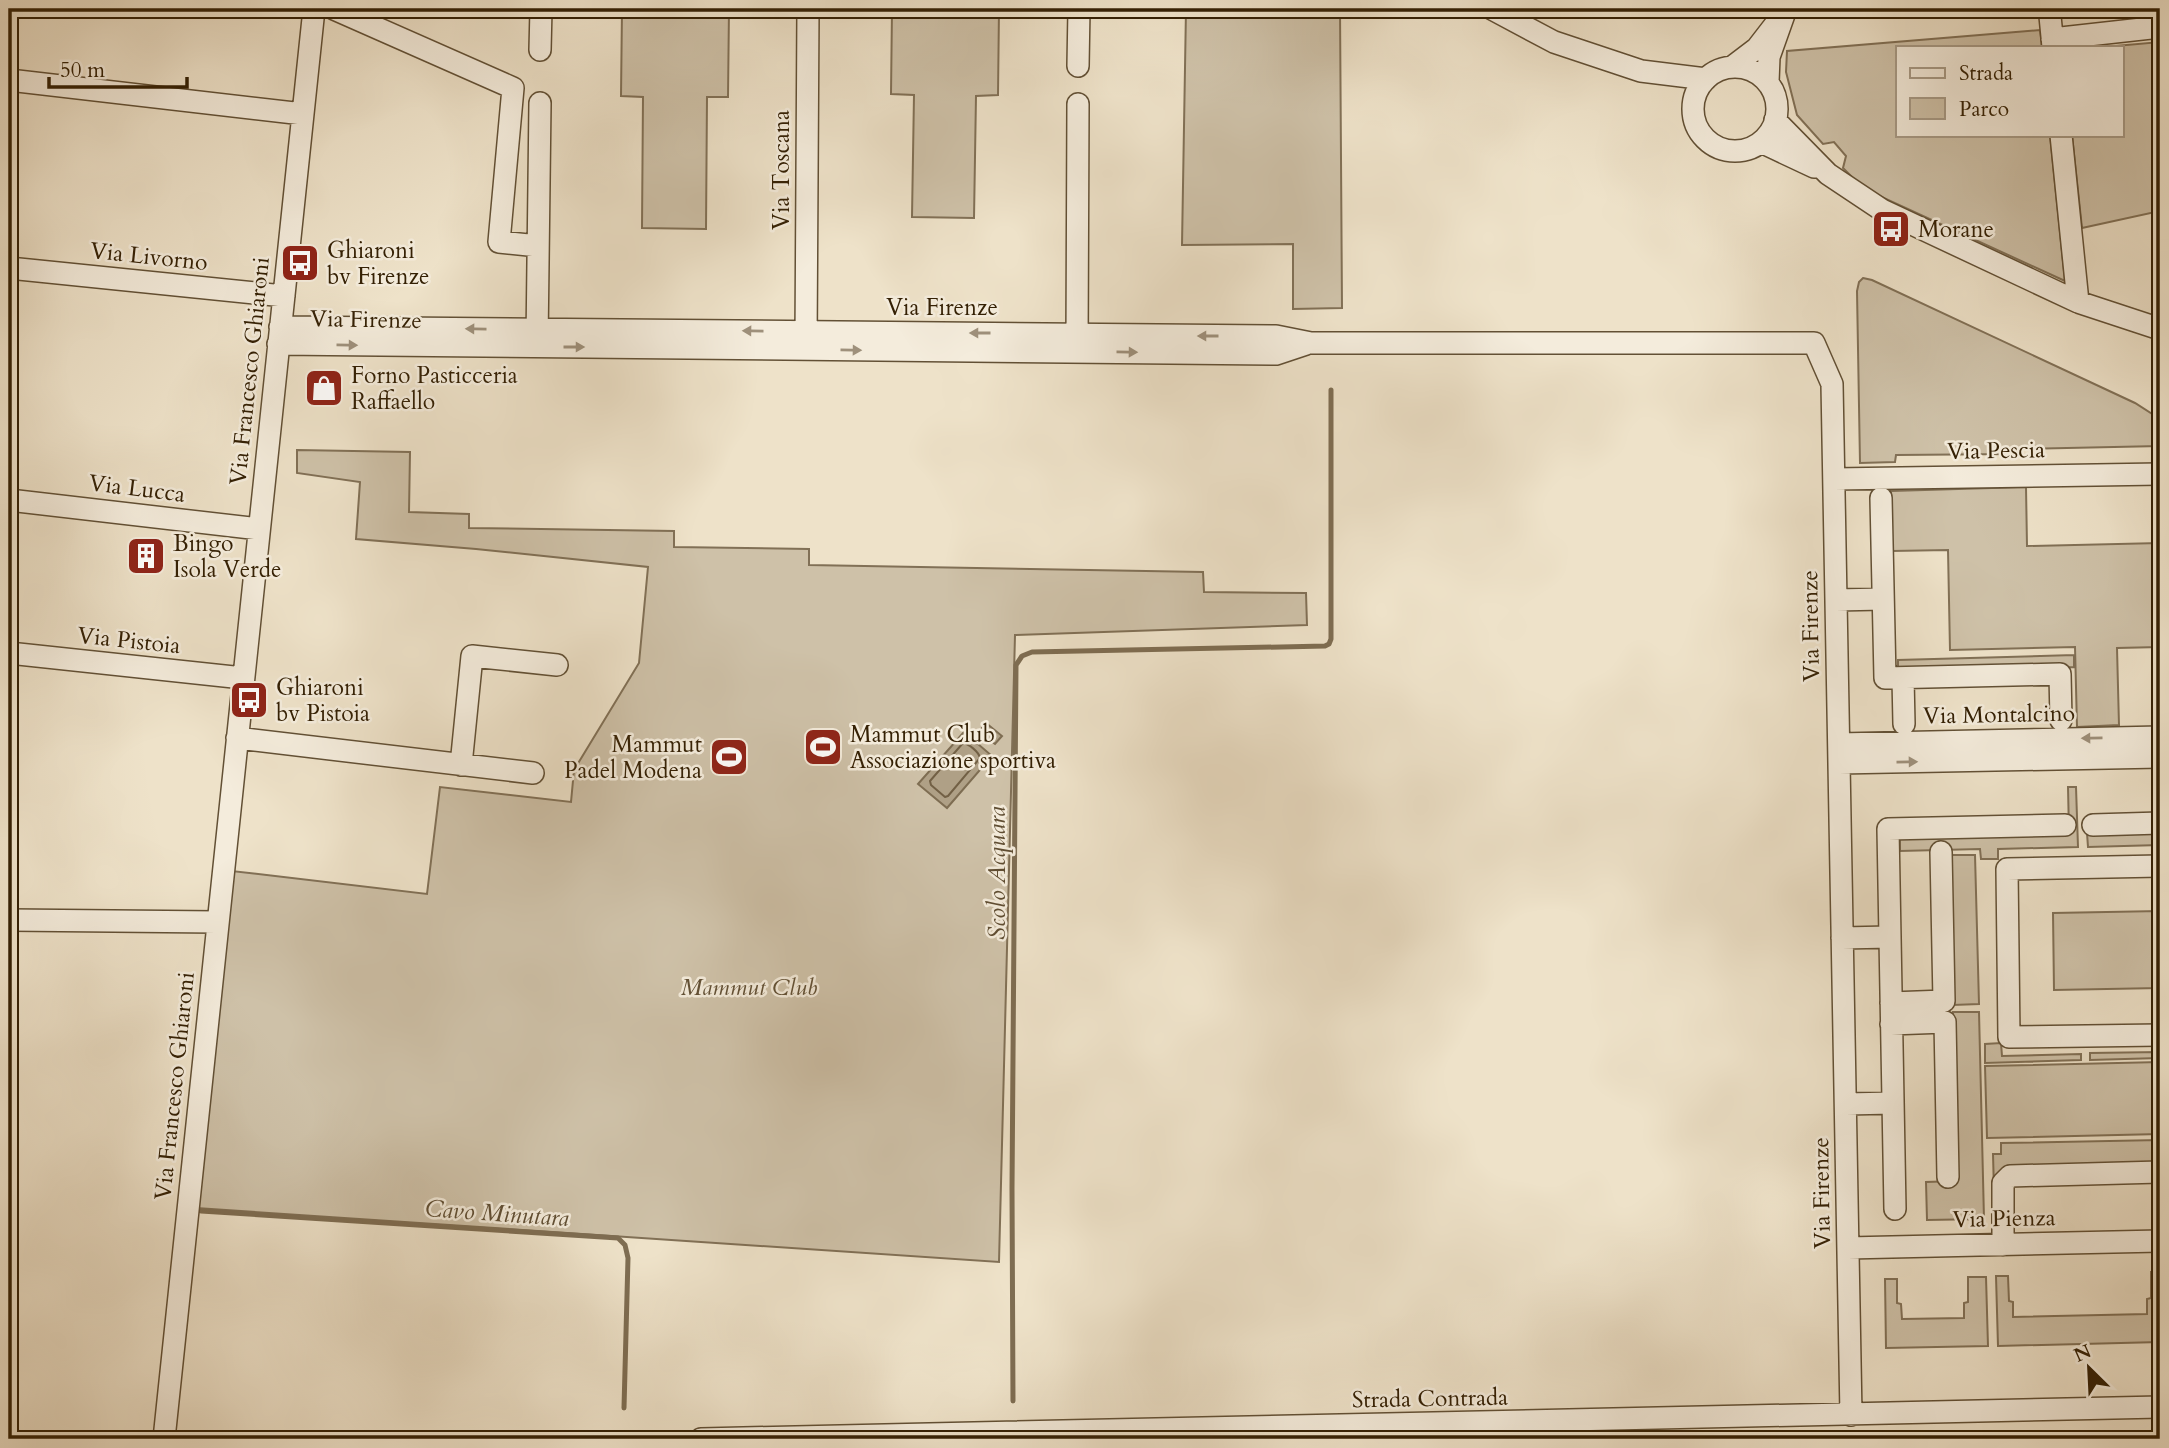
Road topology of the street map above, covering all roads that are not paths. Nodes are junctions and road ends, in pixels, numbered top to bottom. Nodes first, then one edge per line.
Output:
1 (314, 9) edge
2 (334, 9) edge
3 (541, 9) edge
4 (808, 9) edge
5 (1079, 9) edge
6 (1492, 9) edge
7 (1785, 11) edge
8 (2050, 16) dead end
9 (2160, 27) edge
10 (2052, 43) edge
11 (540, 50) dead end
12 (1078, 66) dead end
13 (1732, 67) junction
14 (1641, 71) junction
15 (1706, 79) junction
16 (9, 80) edge
17 (1768, 82) junction
18 (540, 103) dead end
19 (1078, 104) dead end
20 (1693, 104) junction
21 (303, 114) junction
22 (1776, 120) junction
23 (2061, 136) edge
24 (1761, 142) junction
25 (1828, 174) junction
26 (538, 246) junction
27 (9, 268) edge
28 (284, 296) junction
29 (2078, 302) junction
30 (2160, 330) edge
31 (279, 335) junction
32 (537, 338) junction
33 (806, 340) junction
34 (1077, 343) junction
35 (2160, 474) edge
36 (1833, 479) junction
37 (1881, 498) dead end
38 (9, 500) edge
39 (259, 528) junction
40 (1883, 599) junction
41 (1836, 600) junction
42 (9, 653) edge
43 (556, 664) dead end
44 (243, 678) junction
45 (1903, 678) junction
46 (2061, 720) dead end
47 (1904, 724) dead end
48 (2160, 737) edge
49 (237, 738) junction
50 (1839, 753) junction
51 (2160, 757) edge
52 (461, 765) junction
53 (533, 773) dead end
54 (2160, 823) edge
55 (2065, 825) dead end
56 (2093, 825) dead end
57 (1941, 852) dead end
58 (2160, 866) edge
59 (9, 919) edge
60 (217, 922) junction
61 (1890, 937) junction
62 (1842, 938) junction
63 (1891, 1013) junction
64 (2160, 1035) edge
65 (1893, 1103) junction
66 (1846, 1104) junction
67 (2160, 1172) edge
68 (1948, 1177) dead end
69 (1895, 1209) dead end
70 (2160, 1241) edge
71 (2003, 1245) junction
72 (1848, 1248) junction
73 (2160, 1407) edge
74 (1852, 1415) junction
75 (164, 1439) edge
76 (701, 1439) edge

1 - 21 street, Via Francesco Ghiaroni
2 - 26 street
3 - 11 street
4 - 33 street, Via Toscana
5 - 12 street
6 - 14 street
7 - 13 street
7 - 17 street
8 - 10 street
9 - 10 street
13 - 15 street
13 - 17 street
14 - 15 street
14 - 20 street
15 - 20 street
16 - 21 street
17 - 22 street
18 - 26 street
19 - 34 street
20 - 24 street
21 - 28 street, Via Francesco Ghiaroni
22 - 24 street
22 - 25 street
23 - 29 street
24 - 25 street
25 - 29 street
26 - 32 street
27 - 28 street, Via Livorno
28 - 31 street, Via Francesco Ghiaroni
29 - 30 street
31 - 32 street, Via Firenze
31 - 39 street, Via Francesco Ghiaroni
32 - 33 street, Via Firenze
33 - 34 street, Via Firenze
34 - 36 street, Via Firenze
35 - 36 street, Via Pescia
36 - 41 street, Via Firenze
37 - 40 street
38 - 39 street, Via Lucca
39 - 44 street, Via Francesco Ghiaroni
40 - 41 street
40 - 45 street
41 - 50 street, Via Firenze
42 - 44 street, Via Pistoia
43 - 52 street
44 - 49 street, Via Francesco Ghiaroni
45 - 46 street
45 - 47 street
48 -> 50 street, Via Montalcino
49 - 52 street
49 - 60 street, Via Francesco Ghiaroni
50 -> 51 street, Via Montalcino
50 - 62 street, Via Firenze
52 - 53 street
54 - 56 street
55 - 61 street
57 - 63 street
58 - 64 street
59 - 60 street
60 - 75 street, Via Francesco Ghiaroni
61 - 62 street
61 - 63 street
62 - 66 street, Via Firenze
63 - 65 street
63 - 68 street
65 - 66 street
65 - 69 street
66 - 72 street, Via Firenze
67 - 71 street
70 - 71 street, Via Pienza
71 - 72 street, Via Pienza
72 - 74 street, Via Firenze
73 - 74 street, Strada Contrada
74 - 76 street, Strada Contrada

